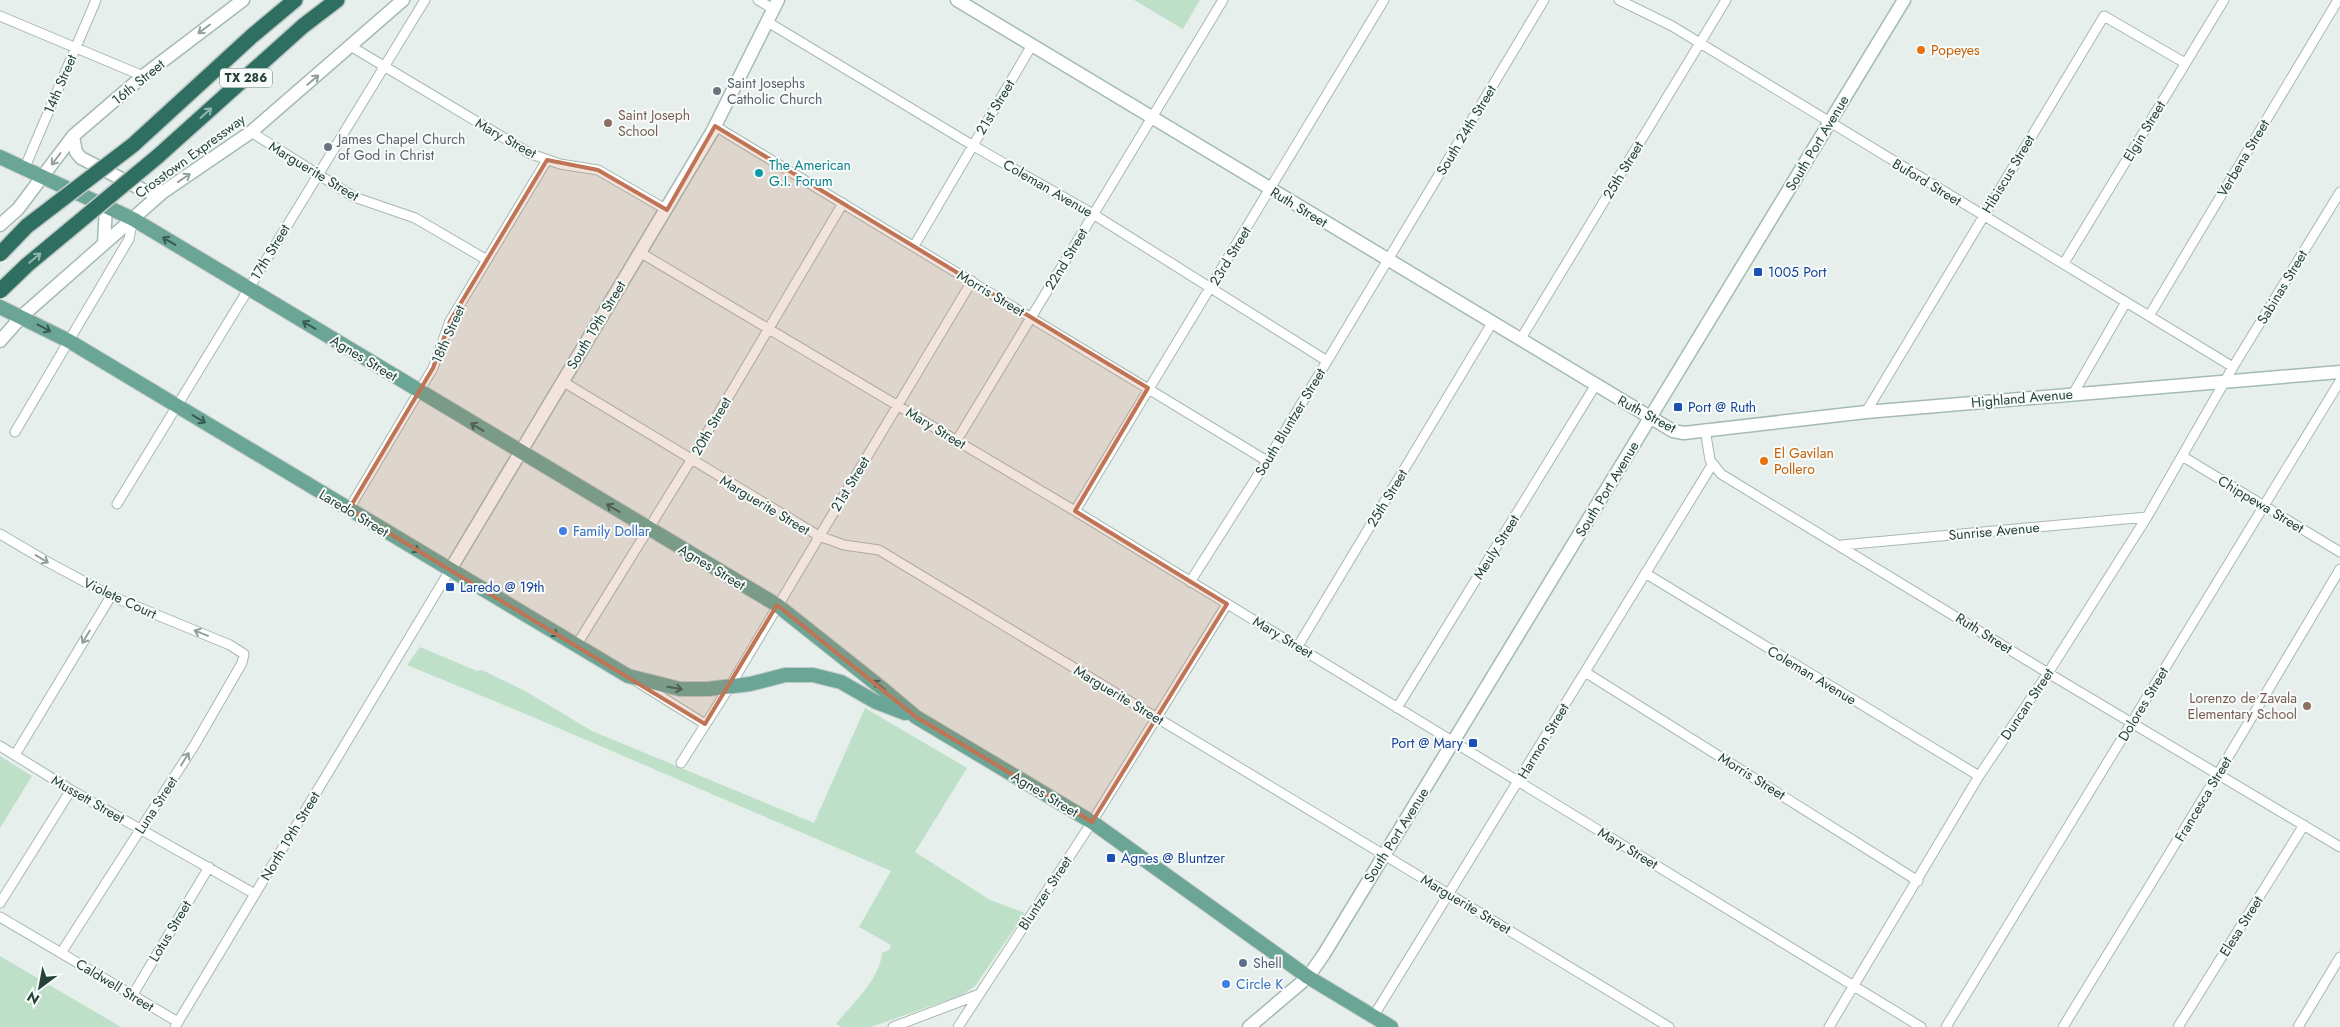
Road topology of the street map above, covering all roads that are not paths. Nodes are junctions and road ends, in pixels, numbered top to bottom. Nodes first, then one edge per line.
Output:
1 (96, 0) edge
2 (243, 0) edge
3 (296, 0) edge
4 (337, 0) edge
5 (403, 0) edge
6 (425, 0) edge
7 (758, 0) edge
8 (957, 0) edge
9 (1222, 0) edge
10 (1384, 0) edge
11 (1544, 0) edge
12 (1619, 0) edge
13 (1726, 0) edge
14 (1904, 0) edge
15 (2224, 0) edge
16 (2338, 0) edge
17 (775, 4) edge
18 (0, 16) edge
19 (766, 21) junction
20 (1699, 43) junction
21 (1032, 45) junction
22 (352, 47) junction
23 (76, 48) junction
24 (2184, 63) junction
25 (383, 66) junction
26 (143, 76) junction
27 (1152, 118) junction
28 (1829, 122) junction
29 (716, 126) junction
30 (251, 132) junction
31 (73, 136) junction
32 (972, 145) junction
33 (0, 157) edge
34 (547, 160) junction
35 (24, 167) junction
36 (317, 174) junction
37 (43, 176) junction
38 (1270, 189) junction
39 (163, 192) junction
40 (2340, 192) edge
41 (843, 203) junction
42 (106, 206) junction
43 (667, 210) junction
44 (1094, 214) junction
45 (1982, 216) junction
46 (133, 219) junction
47 (0, 226) edge
48 (104, 244) junction
49 (914, 246) junction
50 (641, 252) junction
51 (0, 254) edge
52 (487, 260) junction
53 (1388, 260) junction
54 (2064, 263) junction
55 (972, 282) junction
56 (1211, 287) junction
57 (248, 289) junction
58 (0, 291) edge
59 (2126, 302) junction
60 (0, 307) edge
61 (22, 316) junction
62 (2149, 316) junction
63 (1031, 317) junction
64 (1492, 323) junction
65 (768, 328) junction
66 (1520, 340) junction
67 (0, 341) edge
68 (69, 341) junction
69 (1327, 361) junction
70 (2233, 367) junction
71 (2340, 372) edge
72 (2340, 381) edge
73 (562, 382) junction
74 (2226, 382) junction
75 (1595, 386) junction
76 (1148, 388) junction
77 (419, 391) junction
78 (2073, 394) junction
79 (898, 405) junction
80 (177, 406) junction
81 (1866, 412) junction
82 (1650, 419) junction
83 (1705, 429) junction
84 (15, 432) dead end
85 (957, 440) junction
86 (519, 453) junction
87 (2182, 456) junction
88 (691, 460) junction
89 (1267, 461) junction
90 (1712, 465) junction
91 (116, 504) dead end
92 (2264, 505) junction
93 (349, 509) junction
94 (1075, 511) junction
95 (2147, 517) junction
96 (648, 529) junction
97 (0, 534) edge
98 (819, 536) junction
99 (1842, 546) junction
100 (2340, 552) edge
101 (2340, 569) edge
102 (450, 570) junction
103 (1645, 573) junction
104 (1190, 582) junction
105 (111, 596) junction
106 (1227, 604) junction
107 (777, 606) junction
108 (404, 645) joint
109 (576, 646) junction
110 (1298, 646) junction
111 (244, 654) joint
112 (1585, 672) junction
113 (2048, 673) junction
114 (628, 676) junction
115 (730, 686) junction
116 (1397, 708) junction
117 (916, 717) junction
118 (1156, 718) junction
119 (2132, 722) junction
120 (705, 724) junction
121 (1454, 742) junction
122 (0, 746) edge
123 (16, 755) junction
124 (681, 763) dead end
125 (2218, 774) junction
126 (1979, 776) junction
127 (1518, 781) junction
128 (71, 790) junction
129 (1092, 822) junction
130 (2304, 825) junction
131 (140, 829) junction
132 (2340, 847) edge
133 (1384, 855) junction
134 (208, 867) junction
135 (1918, 881) junction
136 (1449, 893) junction
137 (255, 894) junction
138 (0, 903) edge
139 (0, 917) edge
140 (61, 953) junction
141 (2340, 957) edge
142 (1308, 977) junction
143 (1855, 986) junction
144 (977, 995) junction
145 (132, 996) junction
146 (1373, 1016) junction
147 (177, 1025) edge
148 (893, 1027) edge
149 (958, 1027) edge
150 (1249, 1027) edge
151 (1391, 1027) edge
152 (1669, 1027) edge
153 (1829, 1027) edge
154 (1921, 1027) edge
155 (1946, 1027) edge
156 (2063, 1027) edge
157 (2178, 1027) edge
158 (2298, 1027) edge

1 - 23 street, 14th Street
2 -> 26 main road, 16th Street
3 - 51 highway, TX 286, bridge
58 -> 4 highway, Crosstown Expressway / TX 286, bridge
5 - 22 main road, Crosstown Expressway
6 - 25 street, 17th Street
7 - 17 street
8 - 21 main road, Ruth Street
9 - 27 street, 22nd Street
10 - 38 street, 23rd Street
11 - 53 street, South 24th Street
12 - 20 street, Buford Street
13 - 20 street, 25th Street
14 - 28 main road, South Port Avenue
15 - 24 street, Elgin Street
16 - 62 street, Verbena Street
17 - 19 main road, South 19th Street
18 - 23 street
19 - 29 main road, South 19th Street
19 - 32 street, Coleman Avenue
20 - 28 street, Buford Street
20 - 66 street, 25th Street
21 - 27 main road, Ruth Street
21 - 32 street, 21st Street
22 - 25 street, Mary Street
30 -> 22 main road, Crosstown Expressway
23 - 26 street
23 - 35 street, 14th Street
24 - 45 street, Hibiscus Street
24 - 54 street, Elgin Street
25 - 34 street, Mary Street
25 - 36 street, 17th Street
26 - 31 main road, 16th Street
27 - 38 main road, Ruth Street
27 - 44 street, 22nd Street
28 - 45 street, Buford Street
28 - 82 main road, South Port Avenue
29 - 41 street, Morris Street
29 - 43 main road, South 19th Street
30 - 36 street, Marguerite Street
39 -> 30 main road, Crosstown Expressway
31 -> 37 main road, 16th Street
31 - 39 main road
32 - 44 street, Coleman Avenue
32 - 49 street, 21st Street
33 - 35 main road, Agnes Street
34 - 43 street, Mary Street
34 - 52 street, 18th Street
35 - 37 main road, Agnes Street
36 - 52 street, Marguerite Street
36 - 57 street, 17th Street
37 - 42 main road, Agnes Street
37 - 47 main road
38 - 53 main road, Ruth Street
38 - 56 street, 23rd Street
39 - 46 main road, Crosstown Expressway
40 - 70 street, Sabinas Street
41 - 49 street, Morris Street
41 - 65 street, 20th Street
42 - 46 main road, Agnes Street
42 - 48 main road
43 - 50 main road, South 19th Street
44 - 56 street, Coleman Avenue
44 - 63 street, 22nd Street
45 - 54 street, Buford Street
45 - 81 street, Hibiscus Street
46 - 48 main road, Crosstown Expressway
57 -> 46 main road, Agnes Street
46 - 68 street
48 - 61 main road, Crosstown Expressway
49 - 55 street, Morris Street
50 - 65 street, Mary Street
50 - 73 main road, South 19th Street
52 - 77 street, 18th Street
53 - 64 main road, Ruth Street
53 - 69 street, South Bluntzer Street
54 - 59 street, Buford Street
55 - 63 street, Morris Street
55 - 79 street, 21st Street
56 - 69 street, Coleman Avenue
56 - 76 street, 23rd Street
77 -> 57 main road, Agnes Street
57 - 80 street, 17th Street
59 - 62 street, Buford Street
59 - 78 street
60 - 61 main road, Laredo Street
61 - 67 main road, Crosstown Expressway
61 -> 68 main road, Laredo Street
62 - 70 street, Buford Street
63 - 76 street, Morris Street
63 - 85 street, 22nd Street
64 - 66 main road, Ruth Street
64 - 110 street, 25th Street
65 - 79 street, Mary Street
65 - 88 street, 20th Street
66 - 75 main road, Ruth Street
68 - 80 main road, Laredo Street
68 - 84 street
69 - 89 street, South Bluntzer Street
70 - 74 street, Sabinas Street
71 - 74 main road, Highland Avenue
72 - 92 street, Dolores Street
73 - 86 main road, South 19th Street
73 - 88 street, Marguerite Street
74 - 78 main road, Highland Avenue
74 - 87 street, Duncan Street
75 - 82 main road, Ruth Street
75 - 116 street, Meuly Street
76 - 89 street, Morris Street
76 - 94 street, 23rd Street
86 -> 77 main road, Agnes Street
77 - 93 street, 18th Street
78 - 81 main road, Highland Avenue
79 - 85 street, Mary Street
79 - 98 street, 21st Street
80 - 91 street, 17th Street
80 -> 93 main road, Laredo Street
81 - 83 main road, Highland Avenue
82 - 83 main road, Ruth Street
82 - 121 main road, South Port Avenue
83 - 90 street
85 - 94 street, Mary Street
96 -> 86 main road, Agnes Street
86 - 102 main road, South 19th Street
87 - 92 street, Chippewa Street
87 - 95 street, Duncan Street
88 - 96 street, 20th Street
88 - 98 street, Marguerite Street
89 - 104 street, South Bluntzer Street
90 - 99 street, Ruth Street
90 - 103 street, Harmon Street
92 - 100 street, Chippewa Street
92 - 119 street, Dolores Street
93 -> 102 main road, Laredo Street
94 - 104 street, Mary Street
95 - 99 street, Sunrise Avenue
95 - 113 street, Duncan Street
96 - 107 main road, Agnes Street
96 - 109 street, 20th Street
97 -> 105 street, Violete Court
98 - 107 street, 21st Street
98 - 118 street, Marguerite Street
99 - 113 street, Ruth Street
101 - 125 street, Francesca Street
102 - 108 street, South 19th Street
102 -> 109 main road, Laredo Street
103 - 112 street, Harmon Street
103 - 126 street, Coleman Avenue
104 - 106 street, Mary Street
111 -> 105 street, Violete Court
105 -> 123 street
106 - 110 street, Mary Street
106 - 118 street
107 - 115 street, 21st Street
117 -> 107 main road, Agnes Street
108 - 137 street, North 19th Street
109 - 114 main road, Laredo Street
110 - 116 street, Mary Street
131 -> 111 street, Luna Street
112 - 127 street, Harmon Street
112 - 135 street, Morris Street
113 - 119 street, Ruth Street
113 - 126 street, Duncan Street
114 -> 115 main road
114 - 120 street, Laredo Street
115 - 117 main road
115 - 120 street, 21st Street
116 - 121 street, Mary Street
117 - 129 main road, Agnes Street
118 - 129 street
118 - 133 street, Marguerite Street
119 - 125 street, Ruth Street
119 - 155 street, Dolores Street
120 - 124 street, 21st Street
121 - 127 street, Mary Street
121 - 133 main road, South Port Avenue
122 - 123 street, Mussett Street
123 - 128 street, Mussett Street
125 - 130 street, Ruth Street
125 - 156 street, Francesca Street
126 - 135 street, Duncan Street
127 - 136 street, Harmon Street
127 - 143 street, Mary Street
128 - 131 street, Mussett Street
128 - 138 street
129 - 142 main road, Agnes Street
129 - 144 street, Bluntzer Street
130 - 132 street, Ruth Street
130 - 157 street, Elesa Street
131 - 134 street, Mussett Street
131 - 140 street, Luna Street
133 - 136 street, Marguerite Street
133 - 142 main road, South Port Avenue
134 - 137 street, Mussett Street
134 - 145 street, Lotus Street
135 - 143 street, Duncan Street
136 - 146 street, Harmon Street
136 - 152 street, Marguerite Street
137 - 147 street, North 19th Street
139 - 140 street, Caldwell Street
140 - 145 street, Caldwell Street
141 - 158 street
142 - 146 main road, Agnes Street
142 - 150 main road, South Port Avenue
143 - 153 street, Duncan Street
143 - 154 street, Mary Street
144 - 148 street
144 - 149 street, Bluntzer Street
145 - 147 street, Caldwell Street
146 - 151 main road, Agnes Street

